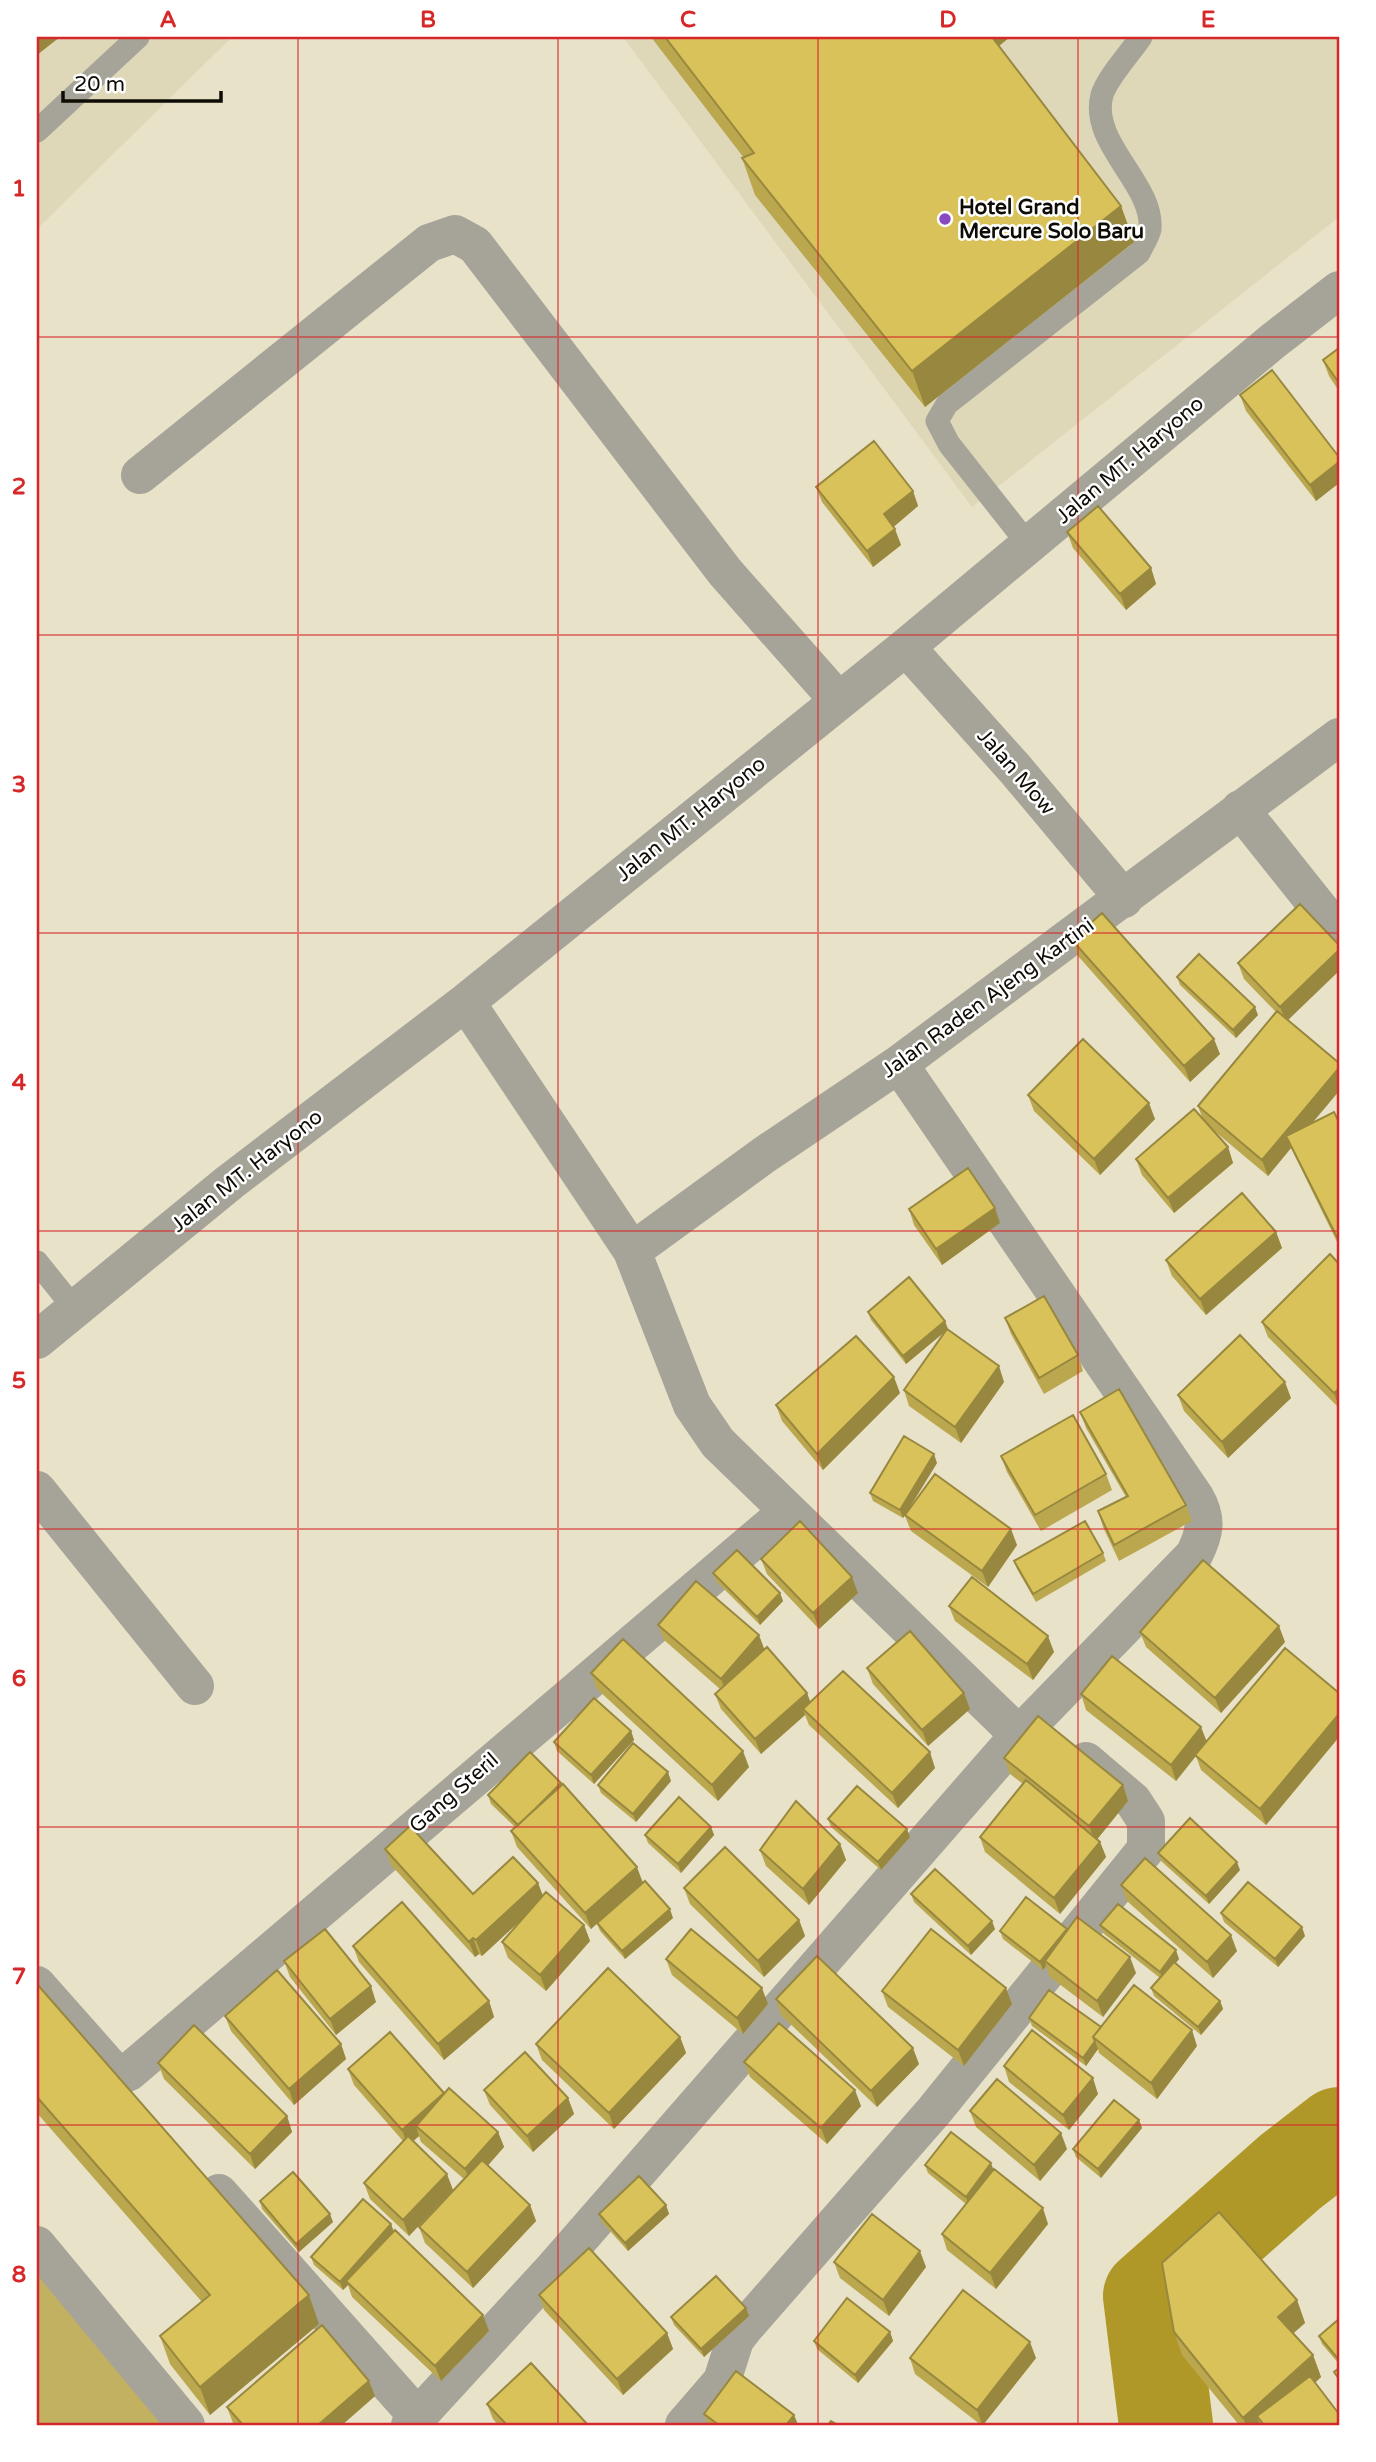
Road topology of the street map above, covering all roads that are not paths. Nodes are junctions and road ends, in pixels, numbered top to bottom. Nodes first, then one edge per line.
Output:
1 (138, 37) edge
2 (1141, 37) edge
3 (37, 131) edge
4 (1339, 290) edge
5 (140, 475) dead end
6 (1028, 544) junction
7 (906, 647) junction
8 (838, 700) junction
9 (1339, 737) edge
10 (1240, 809) junction
11 (1124, 899) junction
12 (1339, 933) edge
13 (466, 1002) junction
14 (899, 1064) junction
15 (632, 1251) junction
16 (37, 1262) edge
17 (74, 1308) junction
18 (37, 1340) edge
19 (37, 1490) edge
20 (787, 1512) junction
21 (195, 1686) dead end
22 (1027, 1726) junction
23 (37, 1984) edge
24 (197, 2168) edge
25 (37, 2245) edge
26 (414, 2421) edge
27 (186, 2425) edge
28 (684, 2425) edge

1 - 3 lane
2 - 6 lane
4 - 6 street, Jalan MT. Haryono
5 - 8 street
6 - 7 street, Jalan MT. Haryono
7 - 8 street, Jalan MT. Haryono
7 - 11 street, Jalan Mow
8 - 13 street, Jalan MT. Haryono
9 - 10 street, Jalan Raden Ajeng Kartini
10 - 11 street, Jalan Raden Ajeng Kartini
10 - 12 street
11 - 14 street, Jalan Raden Ajeng Kartini
13 - 15 street
13 - 17 street, Jalan MT. Haryono
14 - 15 street, Jalan Raden Ajeng Kartini
14 - 22 street
15 - 20 street
16 - 17 lane
17 - 18 street, Jalan MT. Haryono
19 - 21 street
20 - 22 street
20 - 23 street, Gang Steril
22 - 26 street
22 - 28 street
24 - 26 street
25 - 27 street

